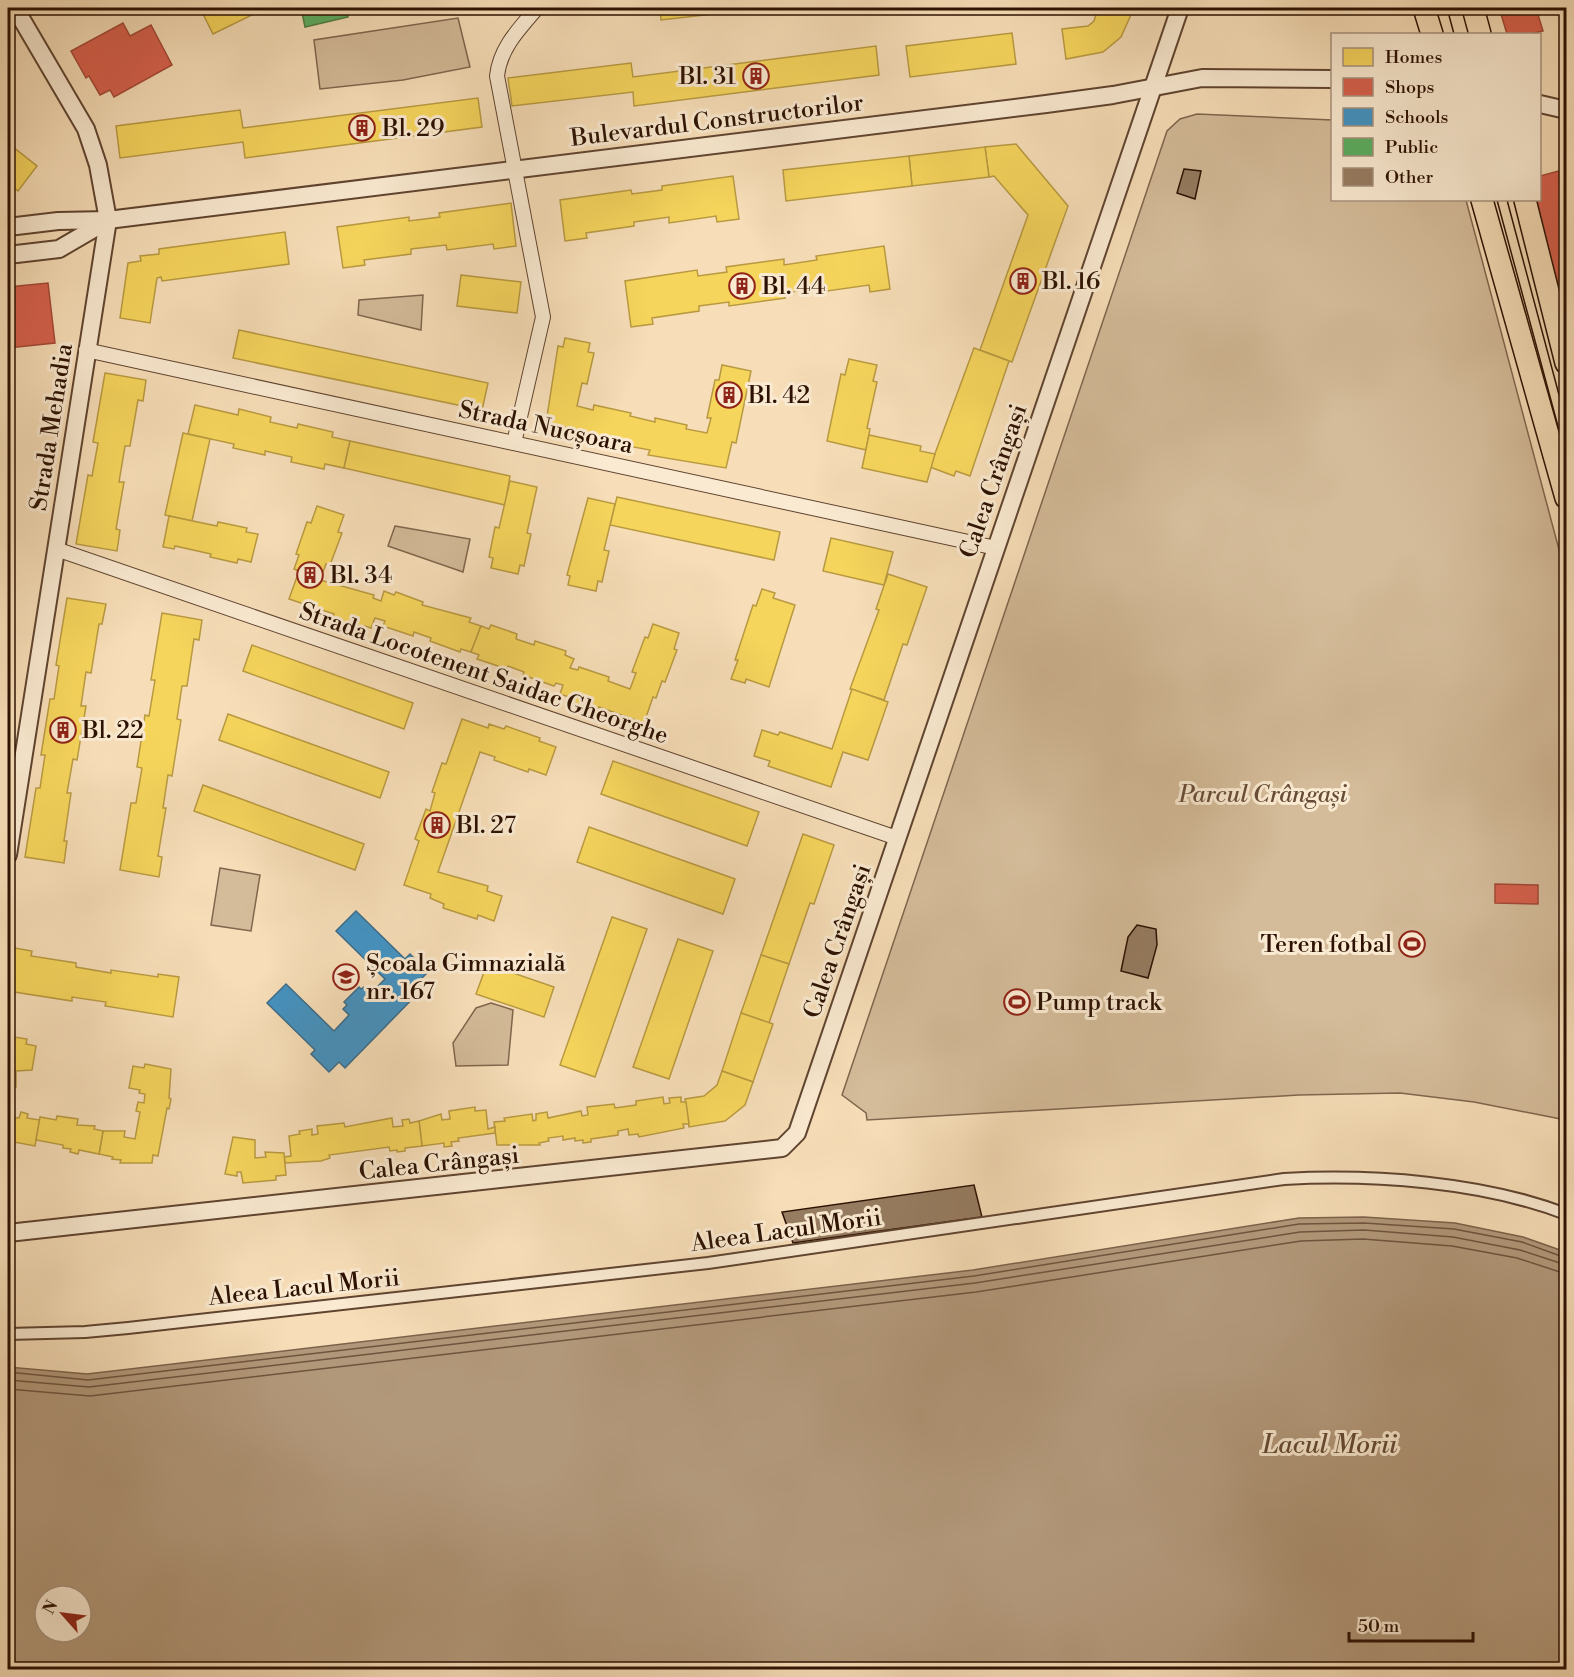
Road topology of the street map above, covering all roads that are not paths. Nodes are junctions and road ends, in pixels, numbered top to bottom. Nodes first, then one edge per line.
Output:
1 (15, 8) edge
2 (537, 8) edge
3 (1180, 8) edge
4 (1424, 8) edge
5 (1473, 8) edge
6 (1432, 33) edge
7 (1480, 33) edge
8 (1331, 79) edge
9 (1154, 87) junction
10 (1541, 104) edge
11 (1566, 110) edge
12 (516, 170) junction
13 (1482, 201) edge
14 (1524, 201) edge
15 (108, 220) junction
16 (8, 227) edge
17 (8, 255) edge
18 (86, 350) junction
19 (1566, 363) edge
20 (514, 443) junction
21 (1566, 498) edge
22 (996, 548) junction
23 (56, 549) junction
24 (897, 838) junction
25 (8, 855) edge
26 (1566, 1214) edge
27 (8, 1233) edge
28 (8, 1334) edge

1 - 15 street, Strada Mehadia
2 - 12 street
3 - 9 street, Calea Crângași
4 - 6 main road
5 - 7 main road
8 - 9 street, Bulevardul Constructorilor
9 - 12 street, Bulevardul Constructorilor
9 - 22 street, Calea Crângași
10 - 11 street
12 - 15 street, Bulevardul Constructorilor
12 - 20 street
13 - 21 main road
14 - 19 main road
15 - 16 street, Bulevardul Constructorilor
15 - 17 street, Bulevardul Constructorilor
15 - 18 street, Strada Mehadia
18 - 20 street, Strada Nucșoara
18 - 23 street, Strada Mehadia
20 - 22 street, Strada Nucșoara
22 - 24 street, Calea Crângași
23 - 24 street, Strada Locotenent Saidac Gheorghe
23 - 25 street, Strada Mehadia
24 - 27 street, Calea Crângași
26 - 28 street, Aleea Lacul Morii

